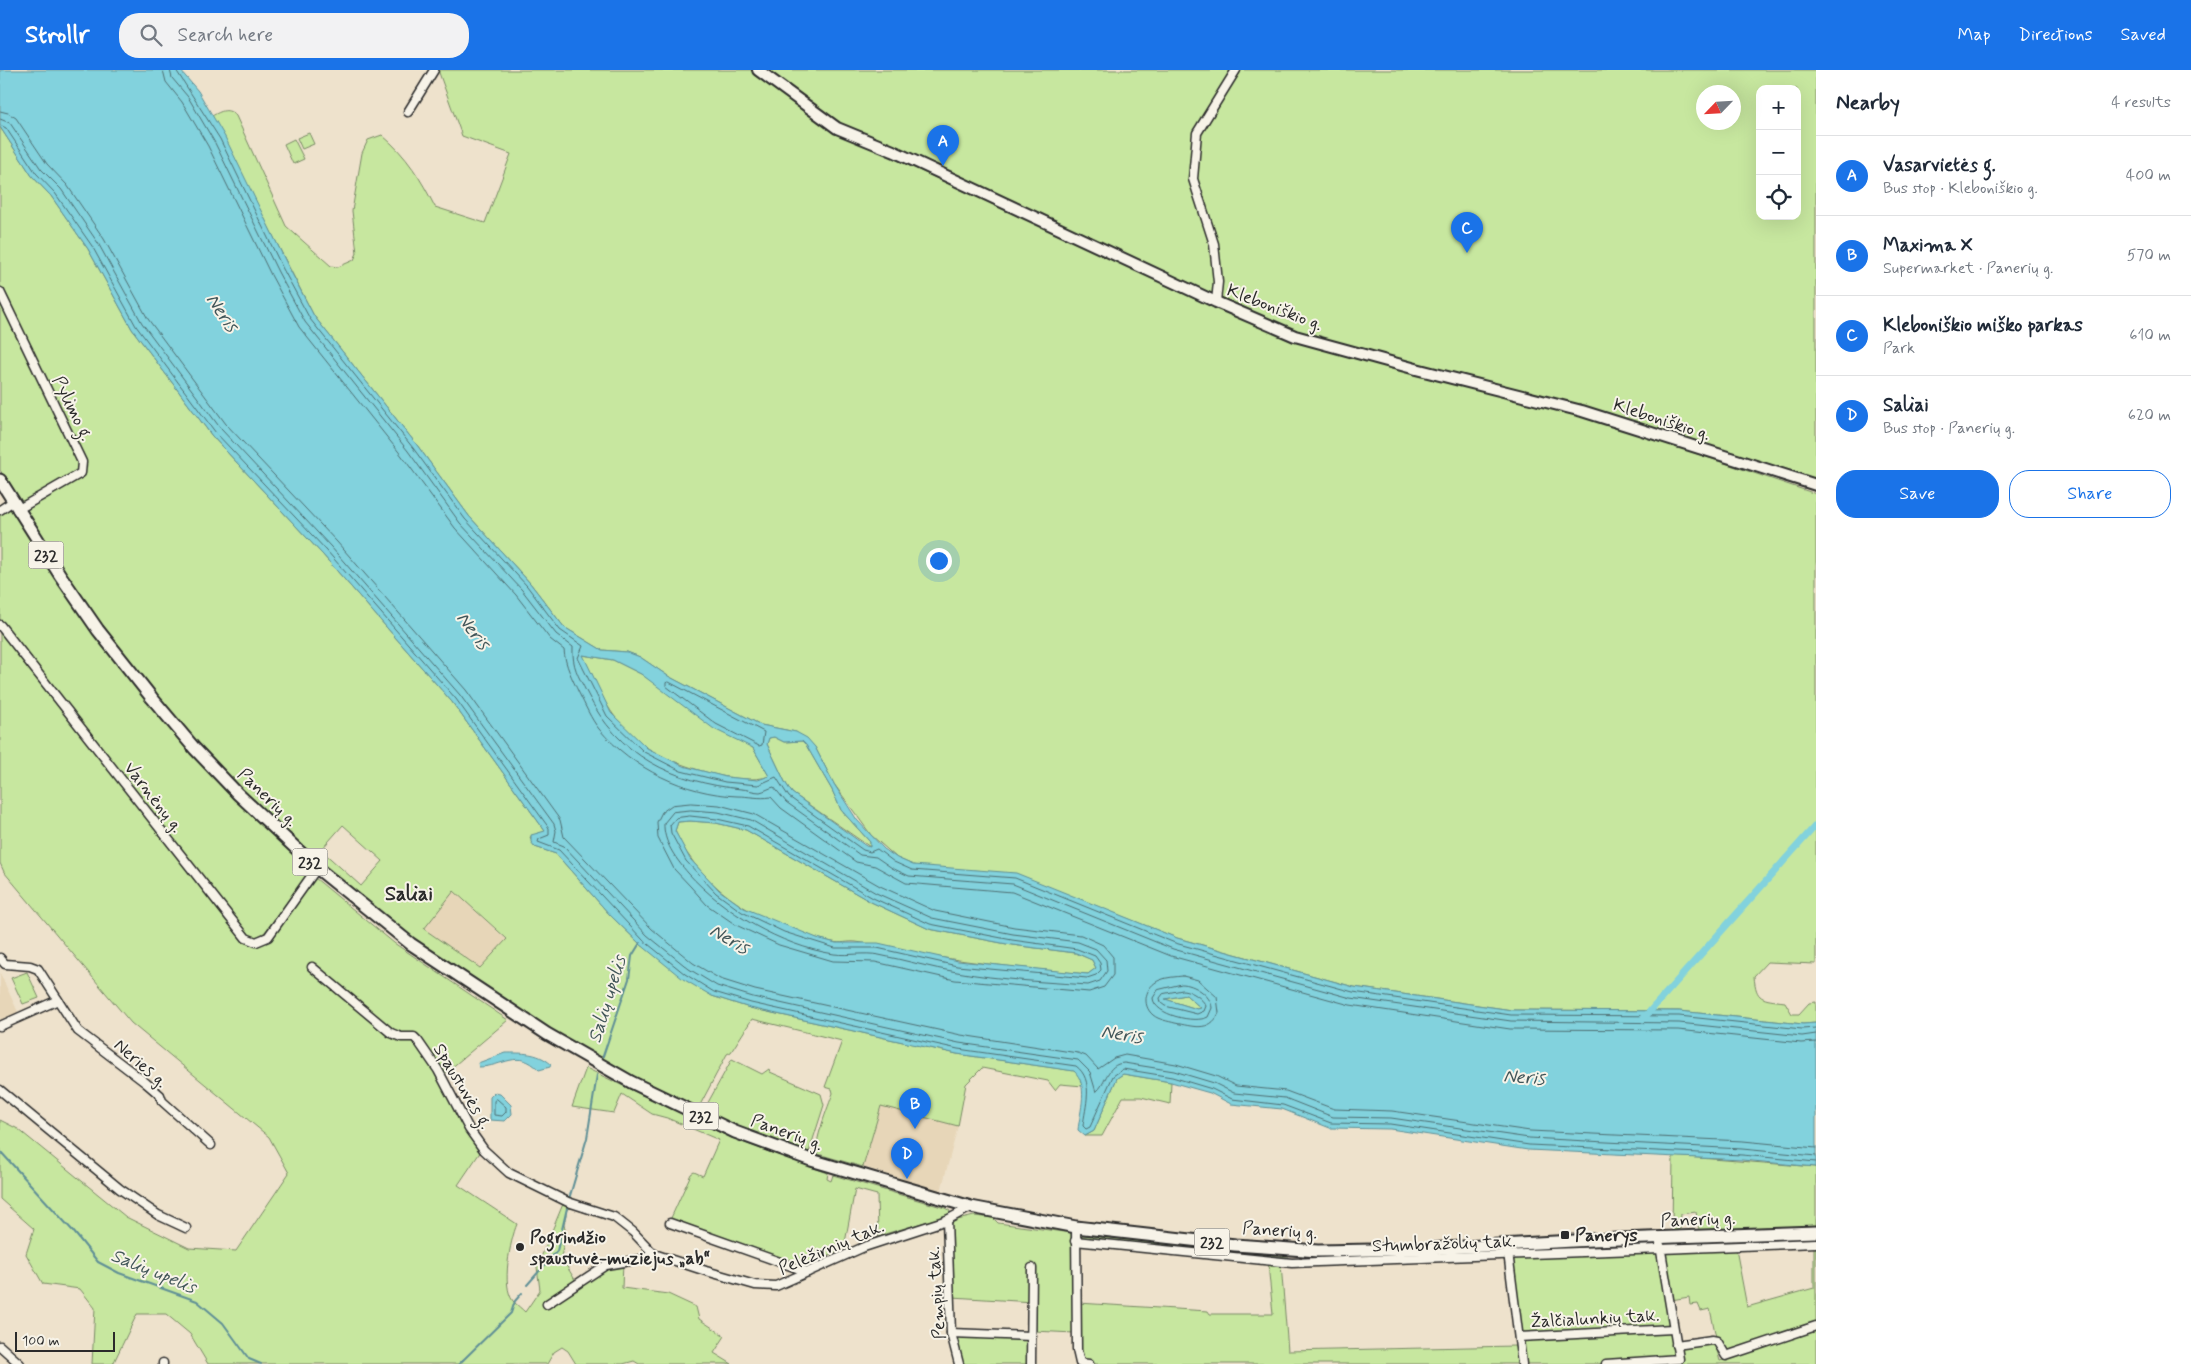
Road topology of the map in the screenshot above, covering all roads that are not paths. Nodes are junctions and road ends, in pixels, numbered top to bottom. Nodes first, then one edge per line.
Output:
1 (434, 70) edge
2 (758, 70) edge
3 (1236, 70) edge
4 (408, 112) dead end
5 (0, 292) edge
6 (1216, 302) junction
7 (0, 480) edge
8 (1816, 485) edge
9 (15, 506) junction
10 (0, 510) edge
11 (0, 625) edge
12 (317, 868) junction
13 (0, 958) edge
14 (312, 967) dead end
15 (58, 1000) junction
16 (0, 1026) edge
17 (0, 1090) edge
18 (211, 1145) dead end
19 (568, 1202) joint
20 (971, 1207) junction
21 (947, 1220) junction
22 (670, 1223) dead end
23 (1076, 1227) junction
24 (186, 1228) dead end
25 (1816, 1232) edge
26 (1075, 1241) junction
27 (1660, 1244) junction
28 (1816, 1244) edge
29 (1507, 1250) junction
30 (654, 1254) junction
31 (1032, 1268) dead end
32 (808, 1272) junction
33 (547, 1304) dead end
34 (1816, 1326) edge
35 (1673, 1328) junction
36 (951, 1333) junction
37 (1032, 1336) junction
38 (1519, 1337) junction
39 (1676, 1344) junction
40 (0, 1346) edge
41 (20, 1364) edge
42 (959, 1364) edge
43 (1032, 1364) edge
44 (1089, 1364) edge
45 (1522, 1364) edge
46 (1606, 1364) edge

1 - 4 street
2 - 6 street, Kleboniškio g.
3 - 6 street
5 - 9 street, Pylimo g.
6 - 8 street, Kleboniškio g.
7 - 9 main road, Panerių g. / 232
9 - 10 street
9 - 12 main road, Panerių g. / 232
11 - 12 street, Varnėnų g.
12 - 20 main road, Panerių g. / 232
13 - 15 street, Neries g.
14 - 19 street, Spaustuvės g.
15 - 16 street
15 - 18 street, Neries g.
17 - 24 street
19 - 30 street, Pelėžirnių tak.
20 - 21 street, Pelėžirnių tak.
20 - 23 main road, Panerių g. / 232
21 - 32 street, Pelėžirnių tak.
21 - 36 street, Pempių tak.
22 - 32 street
23 - 26 street
23 - 29 main road, Panerių g. / 232
25 - 27 main road, Panerių g. / 232
26 - 29 street, Stumbražolių tak.
26 - 44 street
27 - 28 street
27 - 29 main road, Panerių g. / 232
27 - 35 street
29 - 38 street
30 - 32 street, Pelėžirnių tak.
30 - 33 street
31 - 37 street
34 - 39 street
35 - 38 street, Žalčialunkių tak.
35 - 39 street
36 - 37 street
36 - 42 street, Pempių tak.
37 - 43 street
38 - 45 street
39 - 46 street
40 - 41 street

